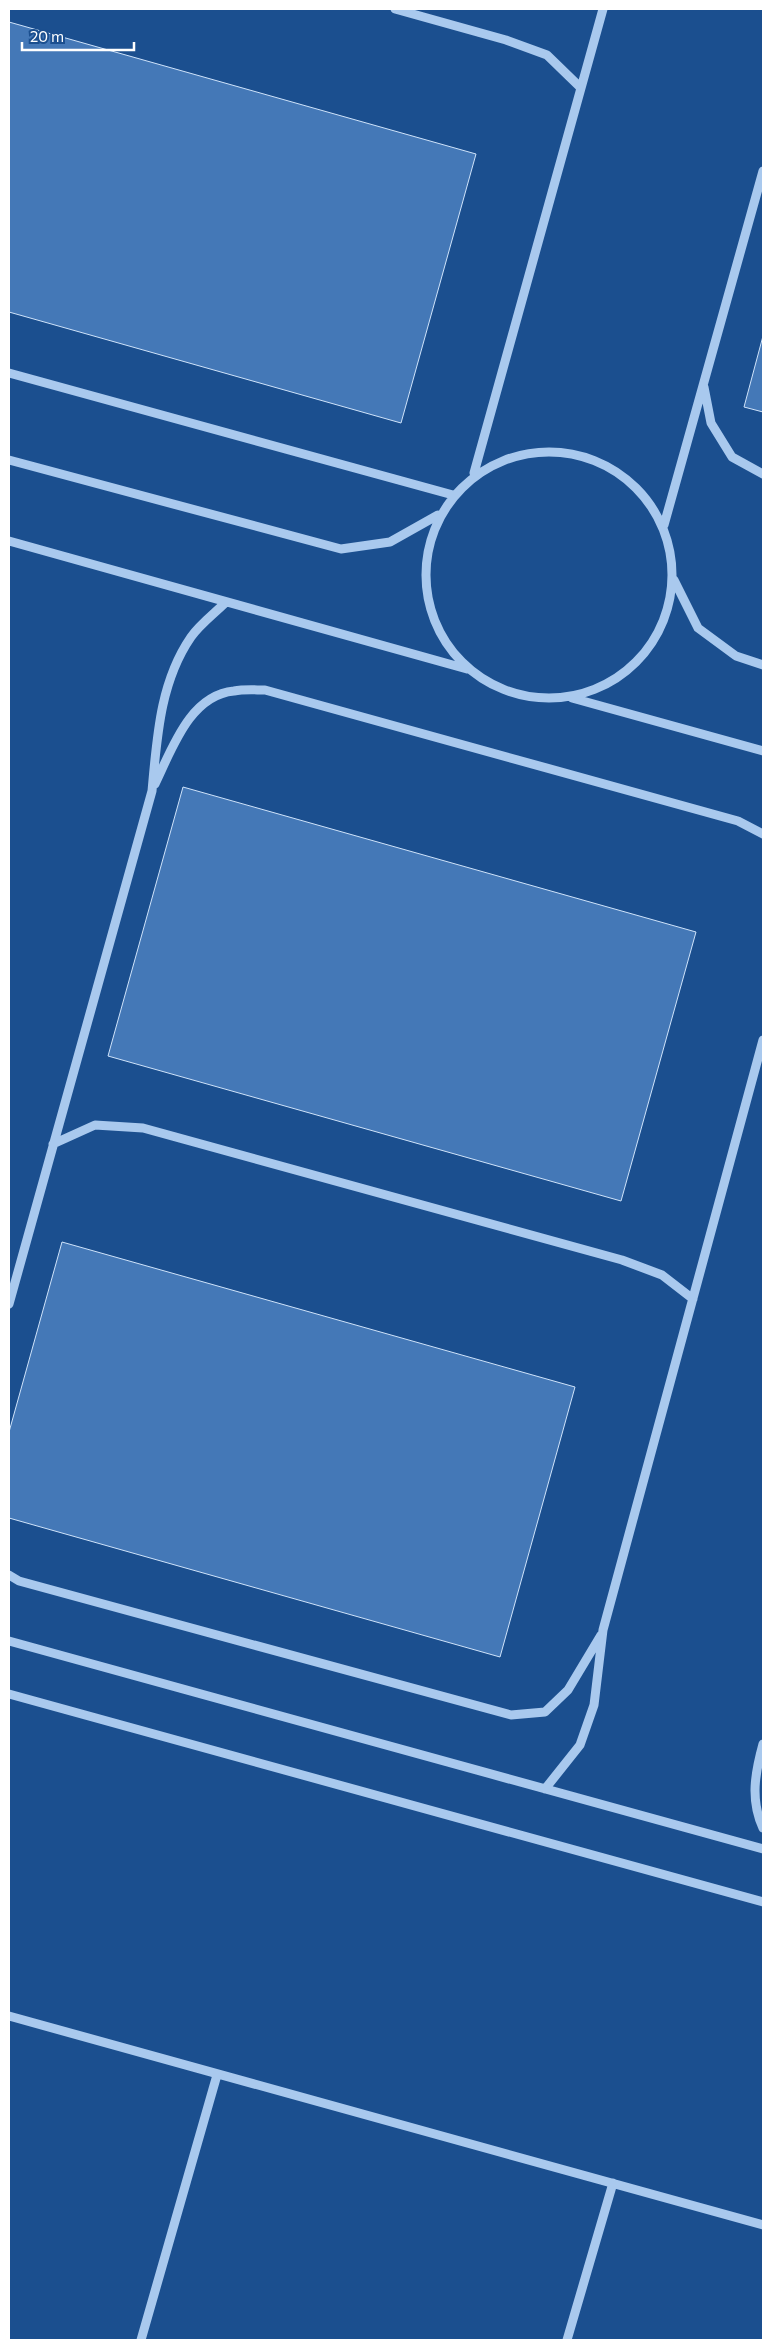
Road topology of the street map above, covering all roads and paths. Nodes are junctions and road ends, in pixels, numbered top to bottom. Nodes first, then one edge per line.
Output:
1 (394, 9) edge
2 (603, 9) edge
3 (581, 88) junction
4 (763, 171) edge
5 (9, 373) edge
6 (704, 385) junction
7 (9, 460) edge
8 (474, 473) junction
9 (763, 474) edge
10 (453, 494) junction
11 (438, 515) junction
12 (664, 525) junction
13 (9, 541) edge
14 (674, 580) junction
15 (226, 602) junction
16 (763, 665) edge
17 (466, 669) junction
18 (572, 698) junction
19 (763, 751) edge
20 (152, 791) junction
21 (763, 834) edge
22 (763, 1040) edge
23 (53, 1144) junction
24 (693, 1299) junction
25 (9, 1304) edge
26 (9, 1575) edge
27 (603, 1630) junction
28 (9, 1640) edge
29 (9, 1694) edge
30 (763, 1744) edge
31 (545, 1788) junction
32 (763, 1828) edge
33 (763, 1849) edge
34 (763, 1902) edge
35 (9, 2016) edge
36 (217, 2075) junction
37 (613, 2184) junction
38 (763, 2225) edge
39 (141, 2340) edge
40 (567, 2340) edge

1 - 3 street
2 - 3 street
3 - 8 street
4 - 6 street
5 - 10 street
6 - 9 street
6 - 12 street
7 - 11 street
8 - 10 street
8 - 12 street
10 - 11 street
11 - 17 street
12 - 14 street
13 - 15 street
14 - 16 street
14 - 18 street
15 - 17 street
15 - 20 street
17 - 18 street
18 - 19 street
20 - 21 street
20 - 23 street
22 - 24 street
23 - 24 street
23 - 25 street
24 - 27 street
26 - 27 street
27 - 31 street
28 - 31 street
29 - 34 street
30 - 32 street
31 - 33 street
35 - 36 street
36 - 37 street
36 - 39 street
37 - 38 street
37 - 40 street

